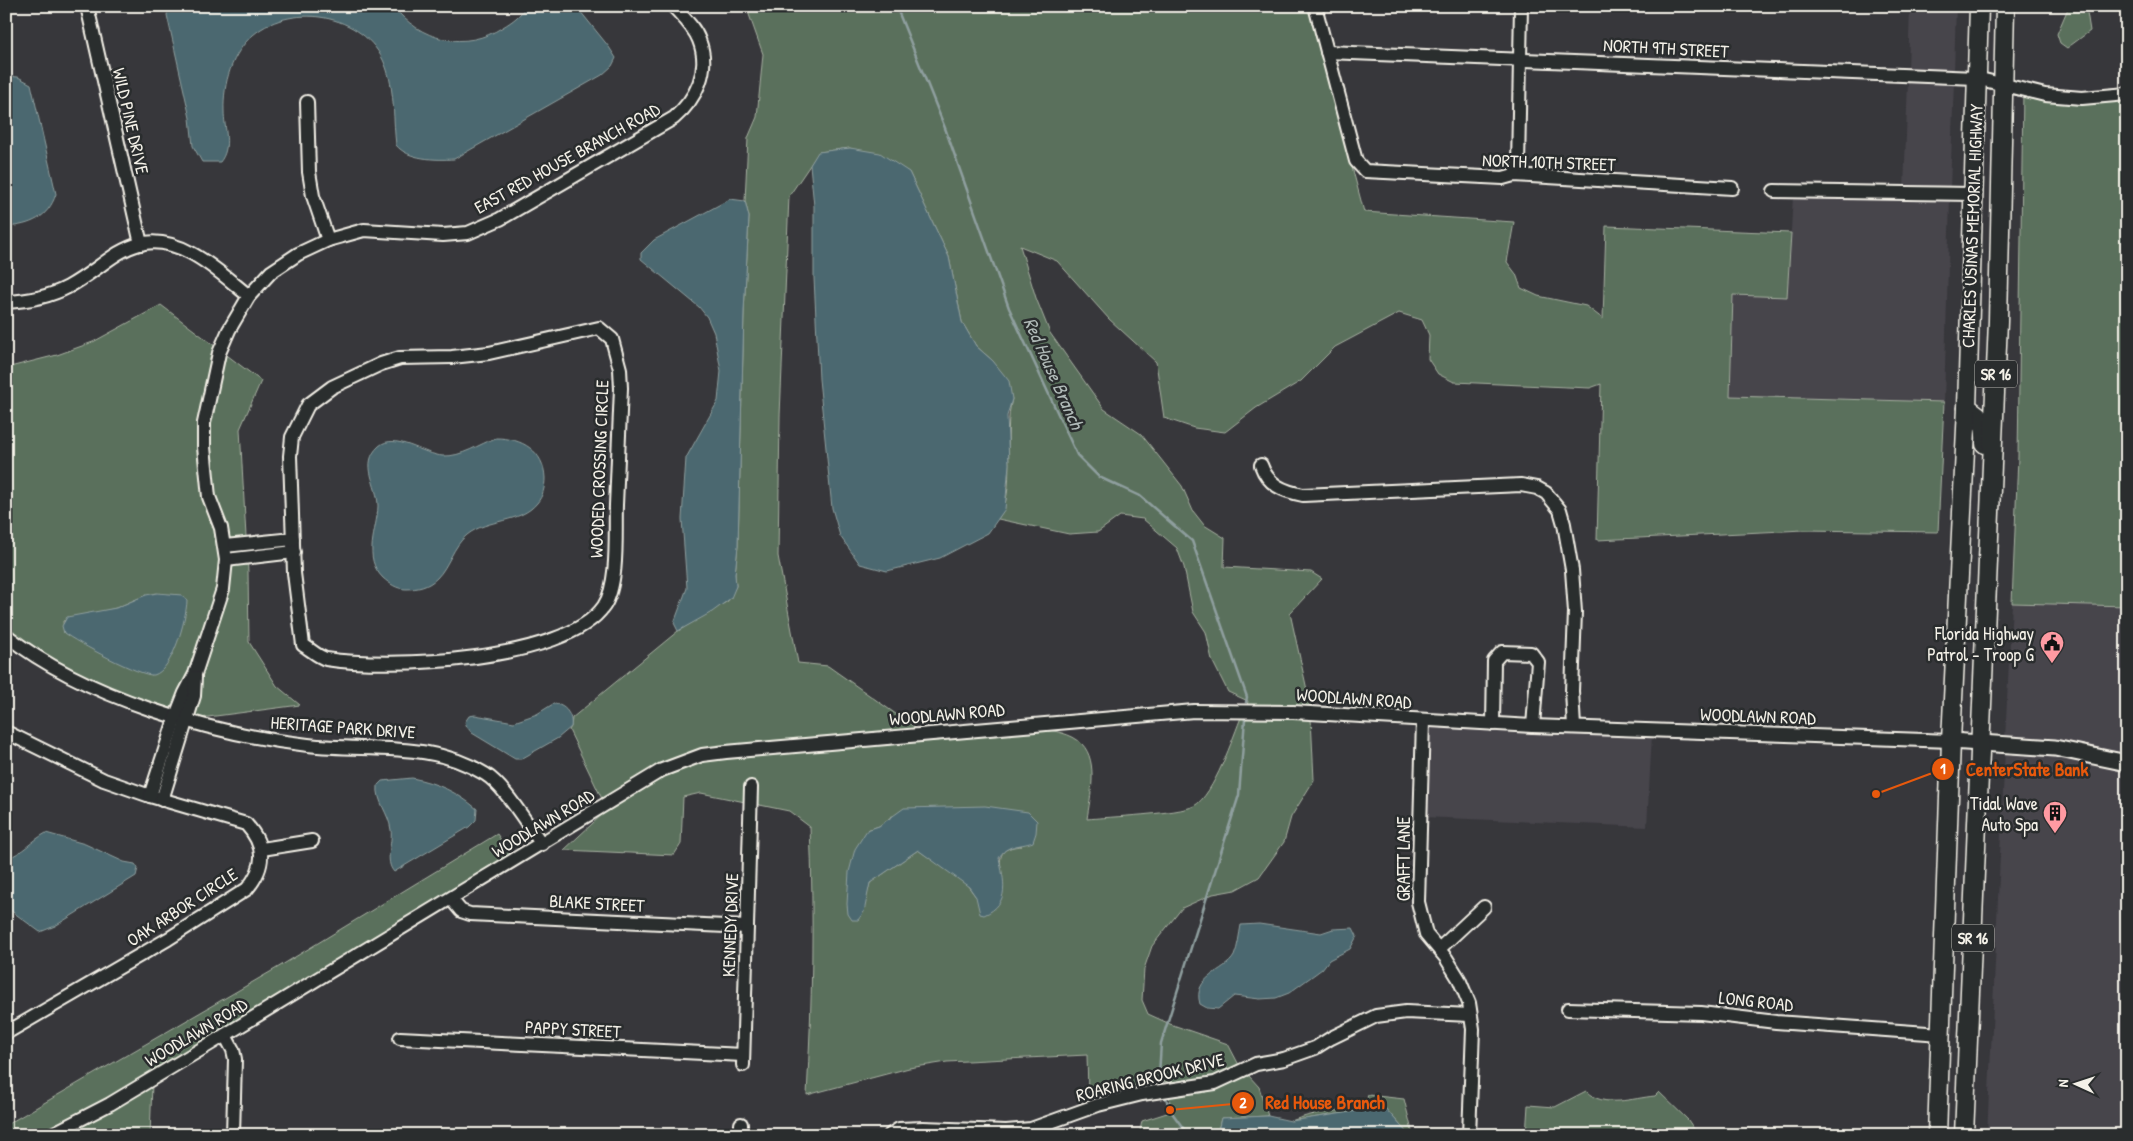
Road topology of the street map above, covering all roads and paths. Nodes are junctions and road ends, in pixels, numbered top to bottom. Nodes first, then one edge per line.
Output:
1 (87, 6) edge
2 (673, 6) edge
3 (1315, 6) edge
4 (1521, 6) edge
5 (1979, 6) edge
6 (2005, 6) edge
7 (1327, 52) junction
8 (1520, 59) junction
9 (1976, 78) junction
10 (2002, 86) junction
11 (2127, 94) edge
12 (308, 102) dead end
13 (1514, 175) junction
14 (1732, 188) dead end
15 (1774, 191) dead end
16 (1973, 194) junction
17 (328, 240) junction
18 (141, 244) junction
19 (249, 296) junction
20 (6, 302) edge
21 (1967, 408) junction
22 (1261, 465) dead end
23 (294, 545) junction
24 (225, 546) junction
25 (226, 560) junction
26 (1985, 619) junction
27 (6, 635) edge
28 (182, 718) junction
29 (1423, 720) junction
30 (1493, 724) junction
31 (1534, 726) junction
32 (1574, 727) junction
33 (6, 733) edge
34 (1951, 740) junction
35 (1981, 742) junction
36 (2127, 763) edge
37 (751, 787) dead end
38 (156, 798) junction
39 (312, 841) dead end
40 (542, 844) junction
41 (262, 849) junction
42 (451, 900) junction
43 (1484, 907) dead end
44 (747, 927) junction
45 (1439, 949) junction
46 (1568, 1009) dead end
47 (1470, 1015) junction
48 (6, 1033) edge
49 (1941, 1034) junction
50 (225, 1035) junction
51 (400, 1038) dead end
52 (743, 1060) joint
53 (1006, 1133) edge
54 (50, 1135) edge
55 (233, 1135) edge
56 (890, 1135) edge
57 (1468, 1135) edge
58 (1936, 1135) edge
59 (1964, 1135) edge

1 - 18 street, WILD PINE DRIVE
2 - 17 street, EAST RED HOUSE BRANCH ROAD
3 - 7 street
4 - 8 street
5 - 9 highway, CHARLES USINAS MEMORIAL HIGHWAY / SR 16
6 - 10 highway, CHARLES USINAS MEMORIAL HIGHWAY / SR 16
7 - 8 street, NORTH 9TH STREET
7 - 13 street, NORTH 10TH STREET
8 - 9 street, NORTH 9TH STREET
8 - 13 street
9 - 10 street, NORTH 9TH STREET
9 - 16 highway, CHARLES USINAS MEMORIAL HIGHWAY / SR 16
10 - 11 street, NORTH 9TH STREET
10 - 26 highway, CHARLES USINAS MEMORIAL HIGHWAY / SR 16
12 - 17 street
13 - 14 street, NORTH 10TH STREET
15 - 16 street
16 - 21 highway, CHARLES USINAS MEMORIAL HIGHWAY / SR 16
17 - 19 street, EAST RED HOUSE BRANCH ROAD
18 - 19 street
18 - 20 street
19 - 24 street, EAST RED HOUSE BRANCH ROAD
21 - 26 highway
21 - 34 highway, CHARLES USINAS MEMORIAL HIGHWAY / SR 16
22 - 32 street
23 - 23 street, WOODED CROSSING CIRCLE
23 - 24 street
23 - 25 street
24 - 25 street, EAST RED HOUSE BRANCH ROAD
25 - 28 street, EAST RED HOUSE BRANCH ROAD
26 - 35 highway, CHARLES USINAS MEMORIAL HIGHWAY / SR 16
27 - 28 street, HERITAGE PARK DRIVE
28 - 38 street, EAST RED HOUSE BRANCH ROAD
28 - 40 street, HERITAGE PARK DRIVE
29 - 30 street, WOODLAWN ROAD
29 - 40 street, WOODLAWN ROAD
29 - 45 street, GRAFFT LANE
30 - 31 street, WOODLAWN ROAD
30 - 31 street
31 - 32 street, WOODLAWN ROAD
32 - 34 street, WOODLAWN ROAD
33 - 38 street
34 - 35 main road
34 - 49 highway, CHARLES USINAS MEMORIAL HIGHWAY / SR 16
35 - 36 main road
35 - 59 highway, CHARLES USINAS MEMORIAL HIGHWAY / SR 16
37 - 44 street, KENNEDY DRIVE
38 - 41 street
39 - 41 street
40 - 42 street, WOODLAWN ROAD
41 - 48 street, OAK ARBOR CIRCLE
42 - 44 street, BLAKE STREET
42 - 50 street, WOODLAWN ROAD
43 - 45 street
44 - 52 street, KENNEDY DRIVE
45 - 47 street, GRAFFT LANE
46 - 49 street, LONG ROAD
47 - 53 street, ROARING BROOK DRIVE
47 - 57 street, GRAFFT LANE
49 - 58 highway, CHARLES USINAS MEMORIAL HIGHWAY / SR 16
50 - 54 street, WOODLAWN ROAD
50 - 55 street
51 - 52 street, PAPPY STREET
53 - 56 street, ROARING BROOK DRIVE

